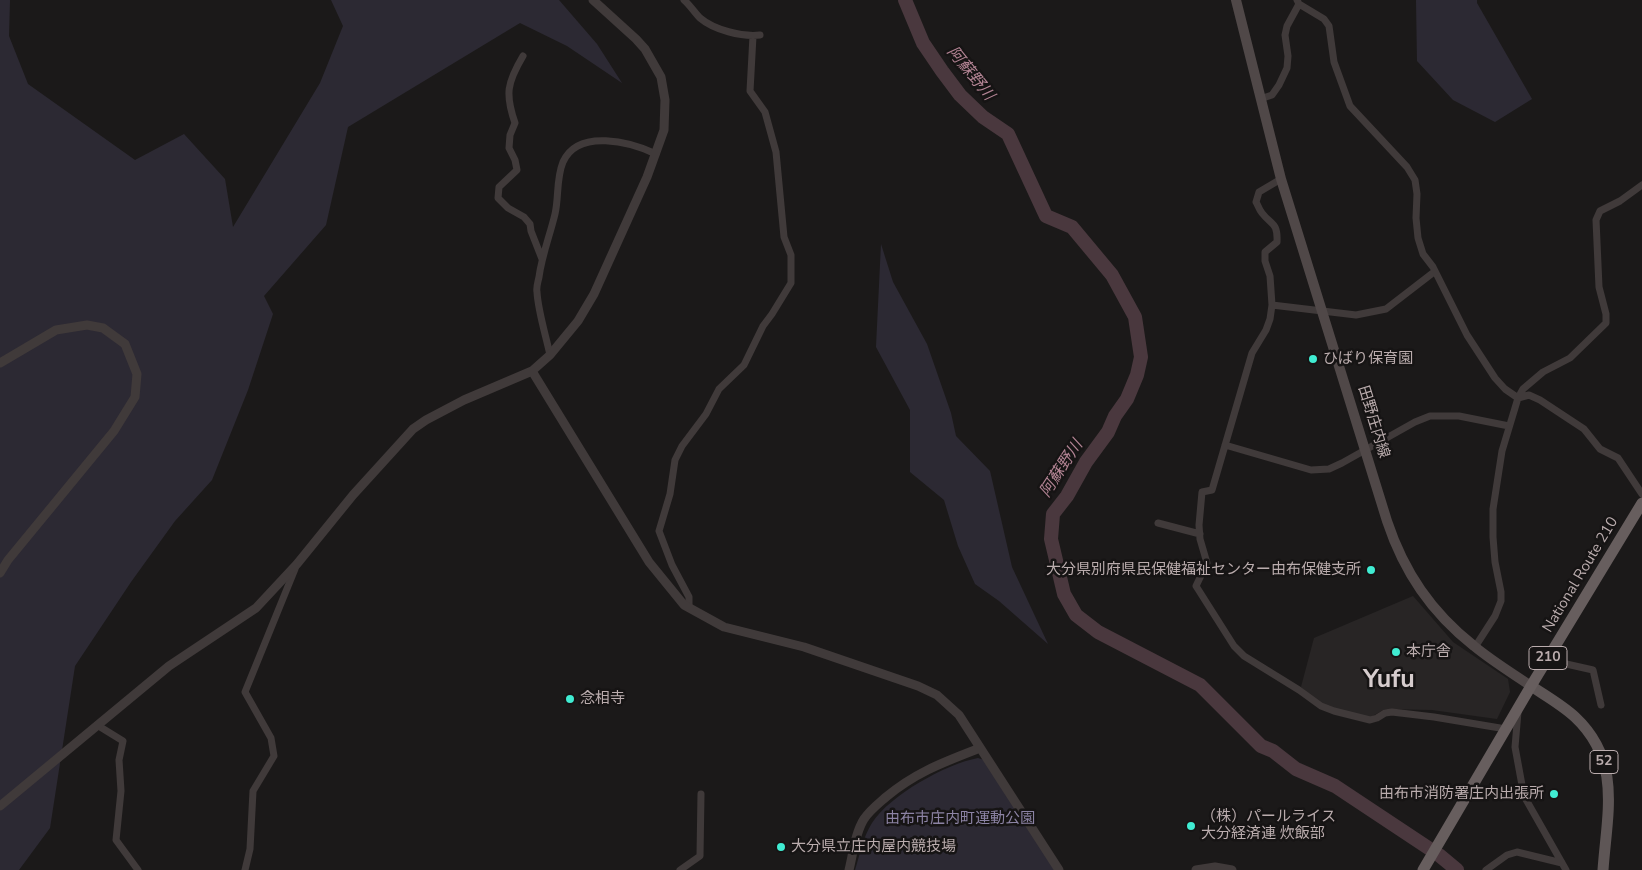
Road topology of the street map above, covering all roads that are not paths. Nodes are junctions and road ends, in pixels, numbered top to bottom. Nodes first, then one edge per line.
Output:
1 (594, 0) edge
2 (684, 0) edge
3 (1236, 0) edge
4 (1298, 2) edge
5 (523, 56) dead end
6 (1260, 100) junction
7 (656, 154) junction
8 (1281, 179) junction
9 (1642, 184) edge
10 (542, 260) junction
11 (1434, 272) junction
12 (1272, 305) junction
13 (1322, 312) junction
14 (550, 355) junction
15 (0, 363) edge
16 (532, 371) junction
17 (1518, 398) junction
18 (1509, 426) junction
19 (1225, 444) junction
20 (1366, 450) junction
21 (1642, 494) edge
22 (1642, 503) edge
23 (1158, 523) dead end
24 (1200, 534) junction
25 (297, 564) junction
26 (0, 573) edge
27 (689, 608) junction
28 (1475, 647) junction
29 (1548, 658) junction
30 (1531, 686) junction
31 (1601, 705) dead end
32 (1518, 708) junction
33 (97, 725) junction
34 (1506, 730) junction
35 (980, 748) junction
36 (701, 794) dead end
37 (0, 806) edge
38 (1564, 866) edge
39 (137, 869) edge
40 (246, 870) edge
41 (680, 870) edge
42 (849, 870) edge
43 (1059, 870) edge
44 (1196, 870) edge
45 (1232, 870) edge
46 (1423, 870) edge
47 (1486, 870) edge
48 (1603, 870) edge

1 - 7 street
2 - 27 street
3 - 6 main road, 田野庄内線
4 - 6 street
4 - 11 street
5 - 10 street
6 - 8 main road, 田野庄内線
7 - 10 street
7 - 14 street
8 - 12 street
8 - 13 main road, 田野庄内線
9 - 17 street
10 - 14 street
11 - 13 street
11 - 17 street
12 - 13 street
12 - 19 street
13 - 20 main road, 田野庄内線
14 - 16 street
15 - 26 street
16 - 25 street
16 - 27 street
17 - 18 street
17 - 21 street
18 - 20 street
18 - 28 street
19 - 20 street
19 - 24 street
20 - 28 main road, 田野庄内線
22 - 29 highway, National Route 210 / 210
23 - 24 street
24 - 34 street
25 - 33 street
25 - 40 street
27 - 35 street
28 - 30 main road, 田野庄内線
29 - 30 highway, National Route 210 / 210
29 - 31 street
30 - 32 highway, National Route 210 / 210
30 - 48 main road, 52
32 - 34 highway, National Route 210 / 210
32 - 38 street
33 - 37 street
33 - 39 street
34 - 46 highway, National Route 210 / 210
35 - 42 street
35 - 43 street
36 - 41 street
38 - 47 street
44 - 45 street

